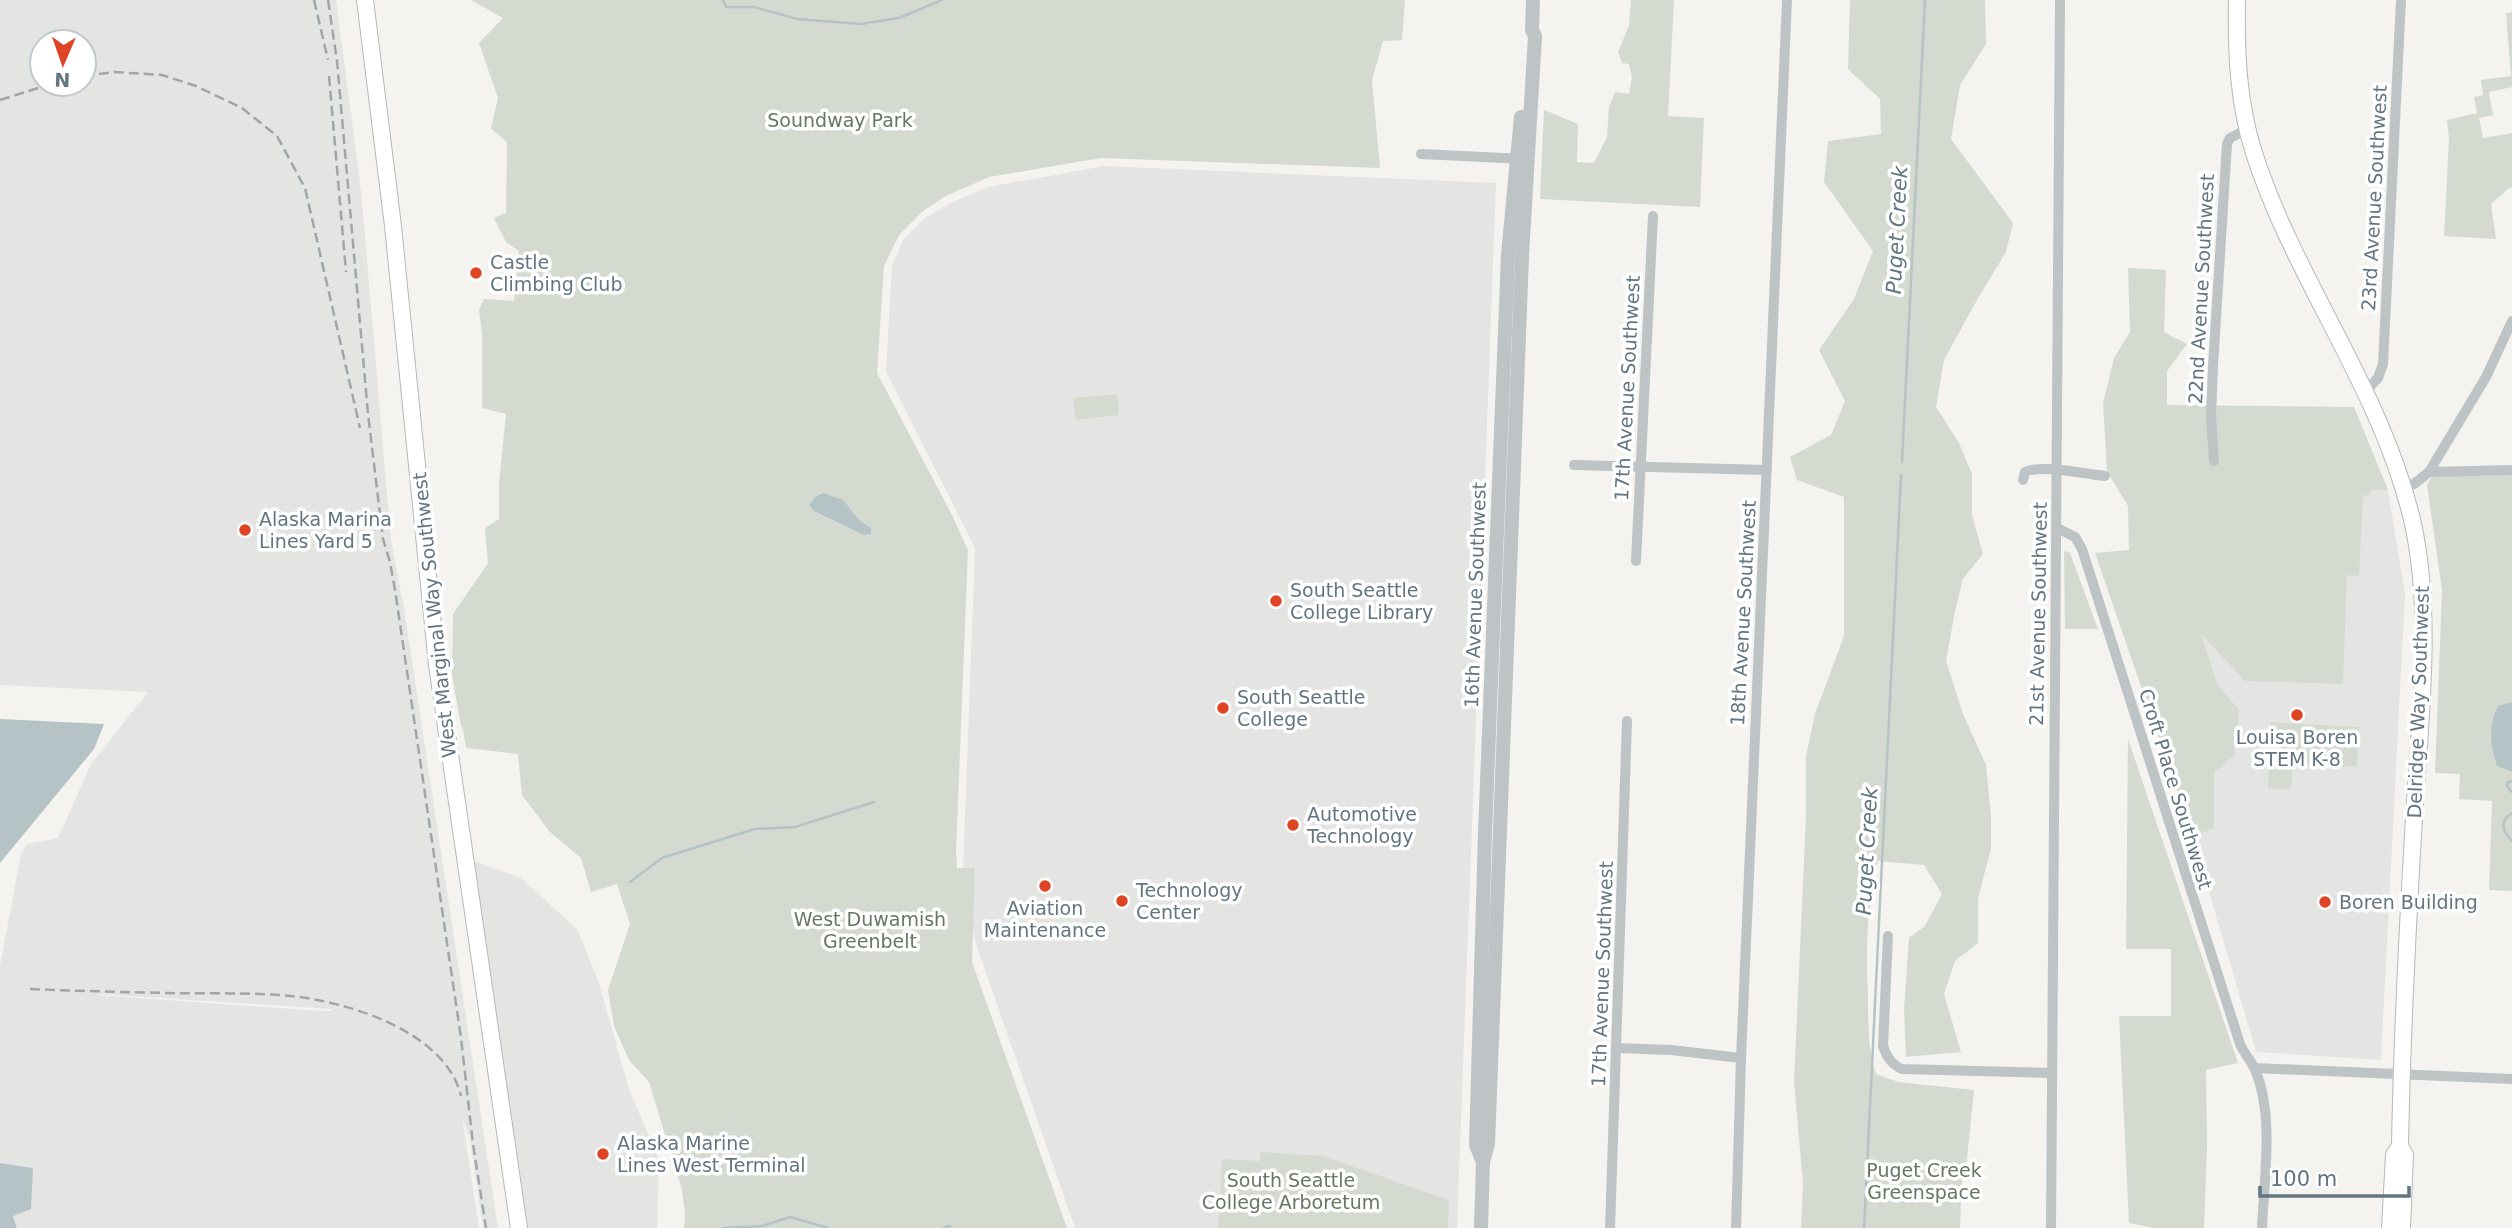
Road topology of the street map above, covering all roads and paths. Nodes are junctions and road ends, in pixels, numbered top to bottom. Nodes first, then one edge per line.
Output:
1 (365, 0) edge
2 (1533, 0) edge
3 (1787, 0) edge
4 (2060, 0) edge
5 (2237, 0) edge
6 (2401, 0) edge
7 (2248, 129) junction
8 (1421, 154) dead end
9 (1522, 159) junction
10 (1653, 216) dead end
11 (2512, 321) edge
12 (2365, 392) junction
13 (2214, 461) dead end
14 (1574, 465) dead end
15 (1640, 467) junction
16 (1767, 470) junction
17 (2056, 470) junction
18 (2512, 470) edge
19 (2429, 472) junction
20 (2105, 477) dead end
21 (2023, 480) dead end
22 (2403, 486) junction
23 (2057, 528) junction
24 (1636, 561) dead end
25 (1627, 721) dead end
26 (1888, 936) dead end
27 (1618, 1048) junction
28 (1741, 1058) junction
29 (2255, 1068) junction
30 (2052, 1073) junction
31 (2401, 1074) junction
32 (2512, 1079) edge
33 (2400, 1146) junction
34 (519, 1228) edge
35 (1480, 1228) edge
36 (1610, 1228) edge
37 (1736, 1228) edge
38 (2051, 1228) edge
39 (2262, 1228) edge
40 (2390, 1228) edge
41 (2402, 1228) edge

1 - 34 main road, West Marginal Way Southwest
2 - 9 street, 16th Avenue Southwest
3 - 16 street, 18th Avenue Southwest
4 - 17 street, 21st Avenue Southwest
5 - 7 main road, Delridge Way Southwest
6 - 12 street, 23rd Avenue Southwest
7 - 12 main road, Delridge Way Southwest
7 - 13 street, 22nd Avenue Southwest
8 - 9 street
9 - 35 street, 16th Avenue Southwest
10 - 15 street, 17th Avenue Southwest
11 - 19 street
12 - 22 main road, Delridge Way Southwest
14 - 15 street
15 - 16 street
15 - 24 street, 17th Avenue Southwest
16 - 28 street, 18th Avenue Southwest
17 - 20 street
17 - 21 street
17 - 23 street, 21st Avenue Southwest
18 - 19 street
19 - 22 street
22 - 31 main road, Delridge Way Southwest
23 - 29 street, Croft Place Southwest
23 - 30 street, 21st Avenue Southwest
25 - 27 street, 17th Avenue Southwest
26 - 30 street
27 - 28 street
27 - 36 street, 17th Avenue Southwest
28 - 37 street, 18th Avenue Southwest
29 - 31 street
29 - 39 street
30 - 38 street, 21st Avenue Southwest
31 - 32 street
31 - 33 main road, Delridge Way Southwest
33 - 40 main road, Delridge Way Southwest
33 - 41 main road, Delridge Way Southwest

